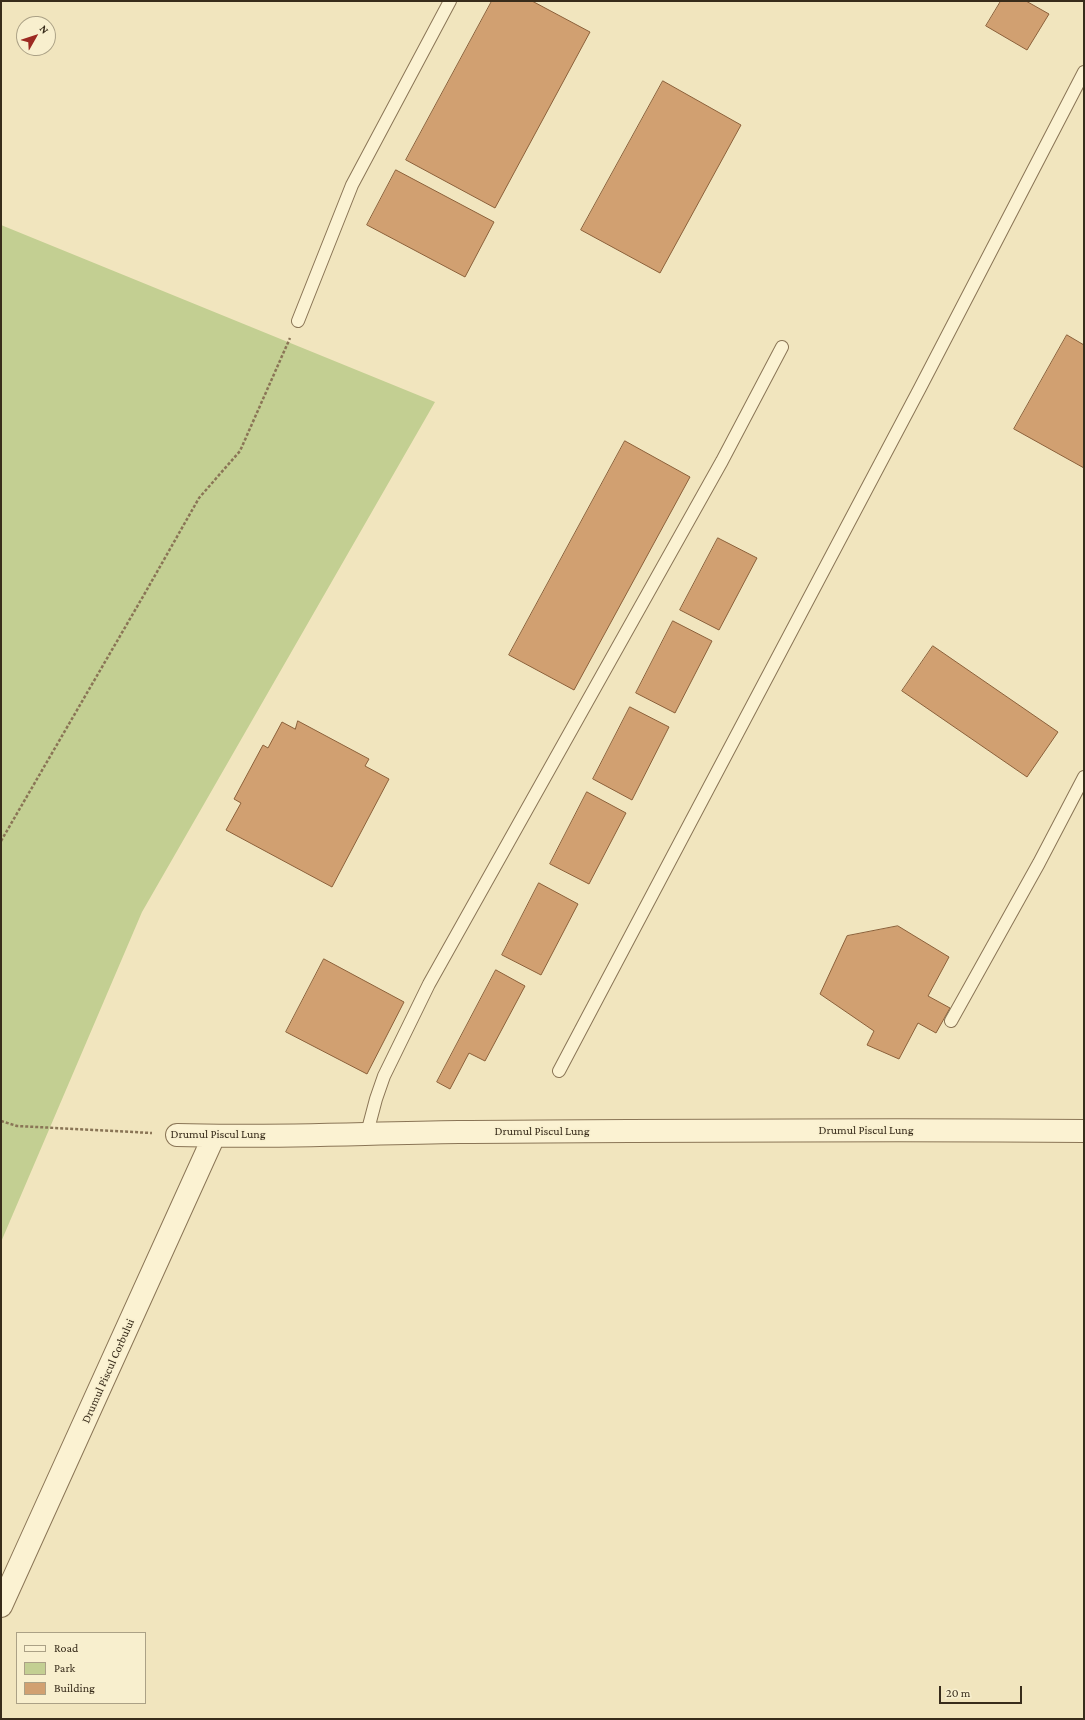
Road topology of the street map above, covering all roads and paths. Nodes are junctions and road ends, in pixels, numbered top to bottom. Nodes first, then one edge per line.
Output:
1 (450, 1) edge
2 (1084, 72) edge
3 (298, 321) joint
4 (782, 347) dead end
5 (1084, 776) edge
6 (1, 840) edge
7 (951, 1021) dead end
8 (559, 1071) dead end
9 (1, 1121) edge
10 (1084, 1131) edge
11 (367, 1133) junction
12 (177, 1135) joint
13 (214, 1136) junction
14 (1, 1606) edge

1 - 3 lane
2 - 8 lane
3 - 6 path
4 - 11 lane
5 - 7 lane
9 - 12 path, Drumul Piscul Lung
10 - 11 street, Drumul Piscul Lung
11 - 13 street, Drumul Piscul Lung
12 - 13 street, Drumul Piscul Lung
13 - 14 street, Drumul Piscul Corbului

